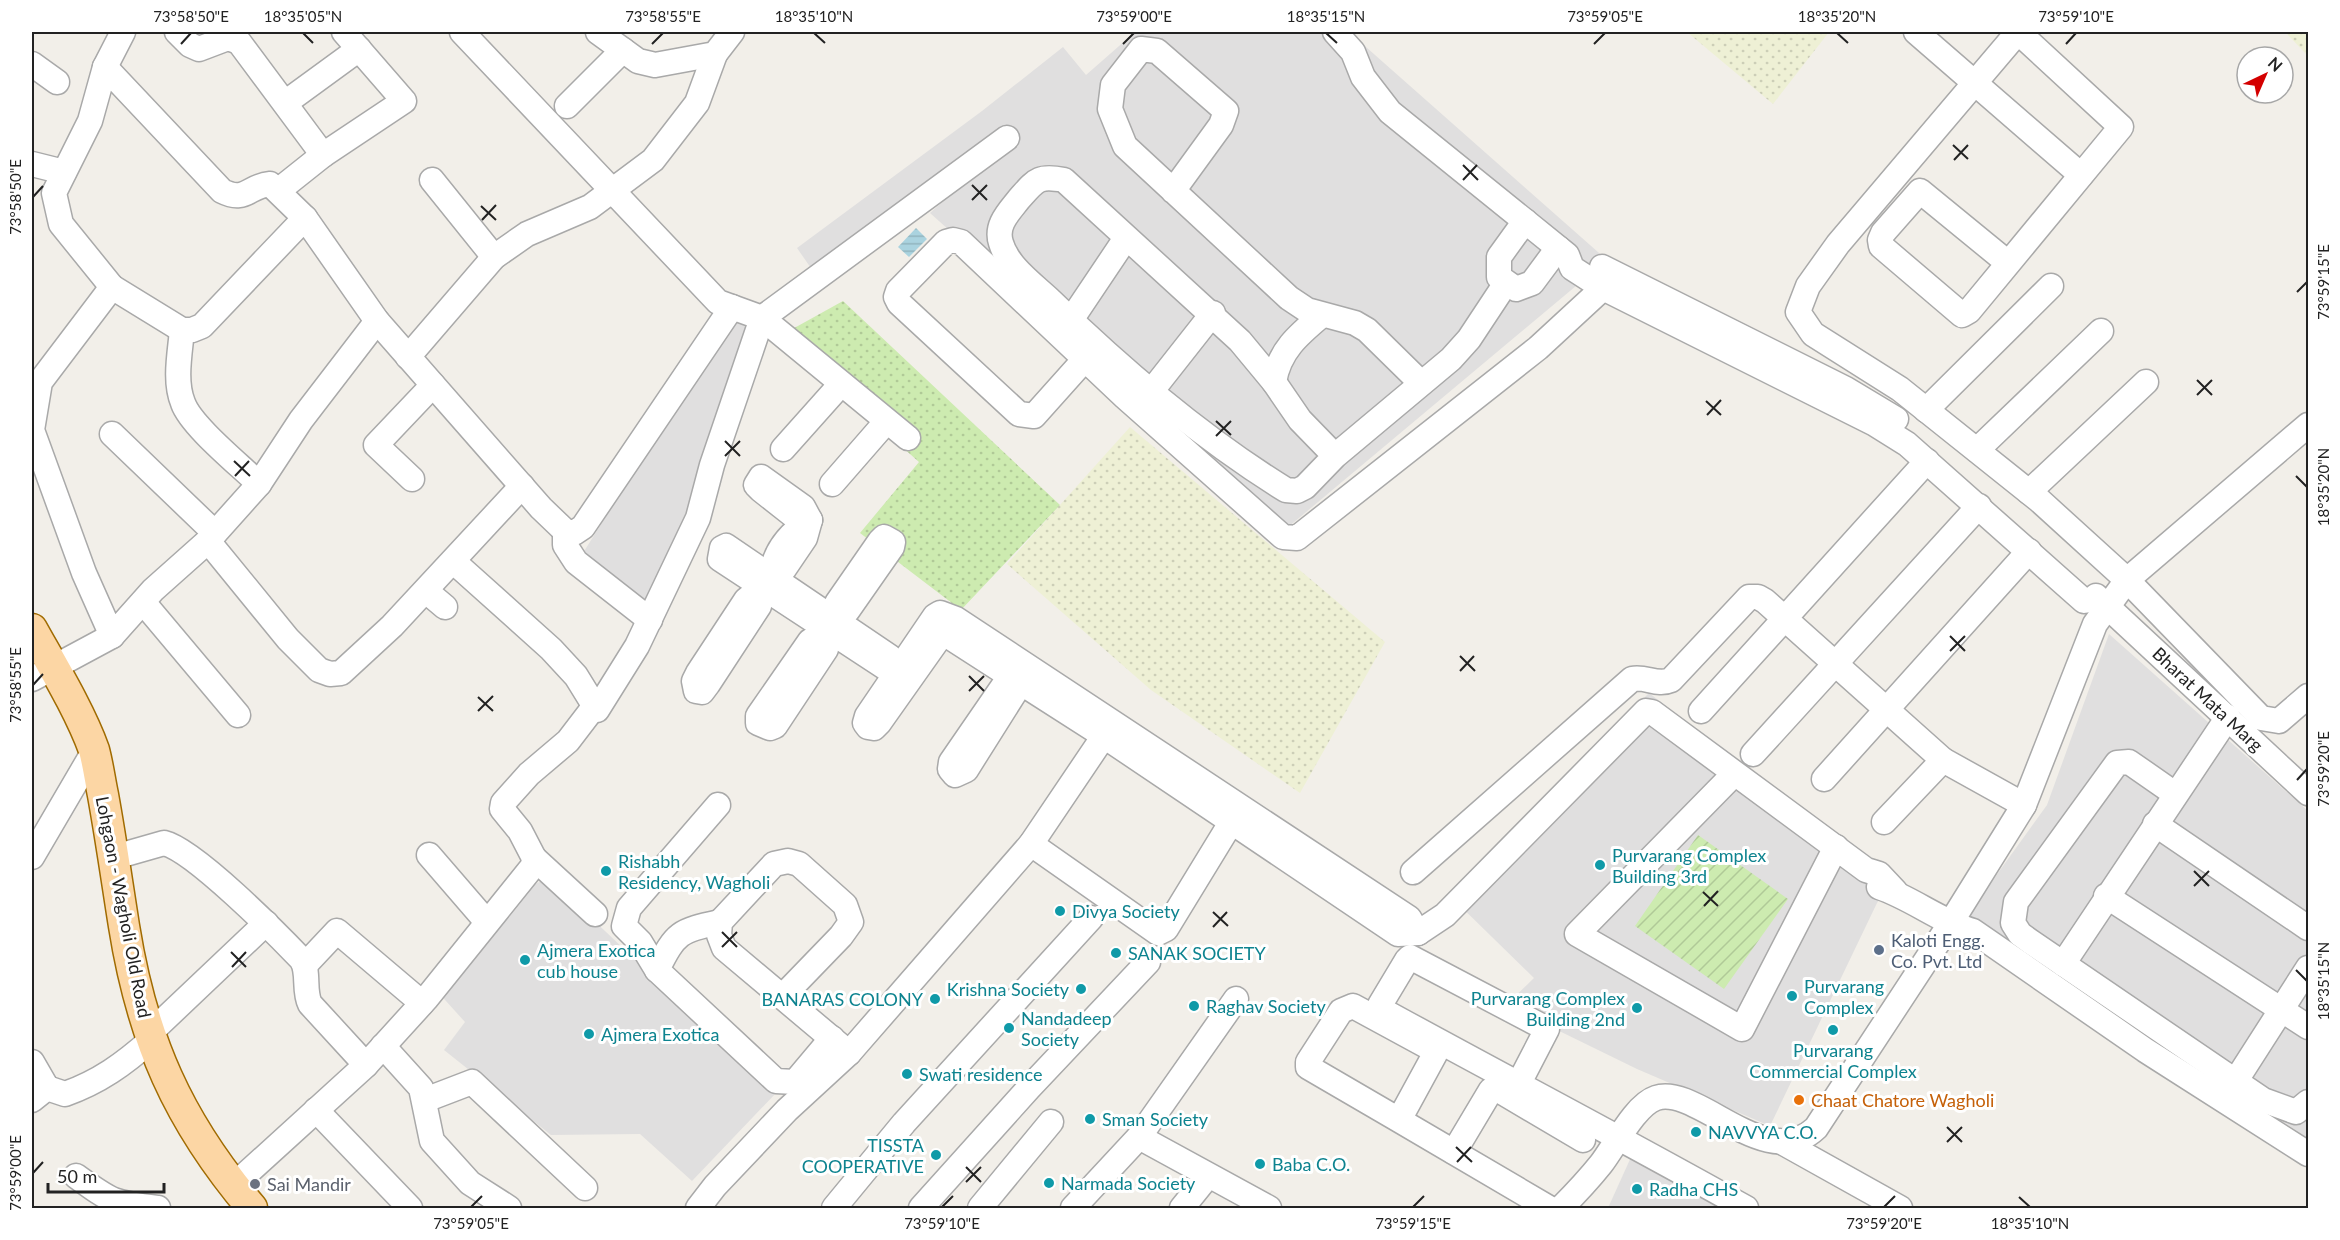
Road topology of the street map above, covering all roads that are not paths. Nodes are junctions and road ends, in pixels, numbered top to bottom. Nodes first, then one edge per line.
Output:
1 (177, 32) edge
2 (462, 32) edge
3 (598, 32) edge
4 (732, 32) edge
5 (1335, 32) edge
6 (1917, 32) edge
7 (119, 33) edge
8 (233, 35) edge
9 (351, 40) edge
10 (623, 50) junction
11 (715, 54) junction
12 (32, 64) edge
13 (105, 67) junction
14 (57, 82) dead end
15 (1977, 82) junction
16 (285, 103) junction
17 (567, 106) dead end
18 (1007, 138) dead end
19 (323, 155) junction
20 (32, 164) edge
21 (64, 172) junction
22 (2080, 175) junction
23 (432, 180) dead end
24 (1890, 184) junction
25 (611, 189) junction
26 (279, 190) junction
27 (1173, 191) junction
28 (1911, 202) junction
29 (304, 218) junction
30 (1525, 221) junction
31 (1126, 238) junction
32 (1562, 251) junction
33 (494, 257) junction
34 (2008, 263) junction
35 (1609, 281) junction
36 (1506, 284) junction
37 (2051, 286) dead end
38 (112, 287) junction
39 (732, 307) junction
40 (1213, 313) junction
41 (1322, 315) junction
42 (762, 318) junction
43 (1071, 320) junction
44 (377, 321) junction
45 (182, 330) junction
46 (2101, 331) dead end
47 (408, 357) junction
48 (1085, 359) junction
49 (1274, 382) junction
50 (2146, 382) dead end
51 (1421, 383) junction
52 (841, 384) junction
53 (434, 385) junction
54 (1150, 393) junction
55 (1926, 410) junction
56 (886, 422) junction
57 (2308, 425) edge
58 (112, 434) dead end
59 (908, 438) dead end
60 (783, 449) dead end
61 (1977, 450) junction
62 (1335, 456) junction
63 (1927, 461) junction
64 (412, 479) dead end
65 (259, 484) junction
66 (522, 486) junction
67 (2029, 492) junction
68 (1979, 506) junction
69 (565, 531) junction
70 (212, 537) junction
71 (2029, 551) junction
72 (454, 562) junction
73 (2127, 580) junction
74 (426, 591) junction
75 (143, 602) junction
76 (2101, 603) junction
77 (445, 607) dead end
78 (650, 620) junction
79 (1785, 620) junction
80 (32, 628) edge
81 (112, 636) junction
82 (1833, 665) junction
83 (43, 674) edge
84 (2308, 696) edge
85 (594, 707) junction
86 (1887, 710) junction
87 (1701, 711) dead end
88 (238, 715) dead end
89 (2228, 717) junction
90 (1108, 730) junction
91 (94, 750) junction
92 (1753, 754) dead end
93 (1942, 760) junction
94 (1733, 775) junction
95 (1824, 779) dead end
96 (70, 790) junction
97 (2308, 792) edge
98 (102, 794) junction
99 (2175, 794) junction
100 (718, 805) dead end
101 (2024, 806) junction
102 (40, 820) edge
103 (1243, 822) junction
104 (1884, 822) dead end
105 (2155, 824) junction
106 (1031, 844) junction
107 (1836, 847) junction
108 (429, 855) dead end
109 (32, 857) edge
110 (115, 857) junction
111 (534, 858) junction
112 (1413, 873) dead end
113 (2106, 896) junction
114 (595, 914) dead end
115 (1091, 918) dead end
116 (486, 921) junction
117 (720, 922) junction
118 (266, 923) junction
119 (1950, 924) junction
120 (2308, 928) edge
121 (1148, 962) dead end
122 (2062, 964) junction
123 (305, 965) junction
124 (2308, 968) edge
125 (657, 970) junction
126 (783, 996) junction
127 (1236, 999) dead end
128 (422, 1004) junction
129 (2280, 1009) junction
130 (2308, 1028) edge
131 (150, 1037) junction
132 (383, 1046) junction
133 (841, 1046) junction
134 (32, 1062) edge
135 (366, 1065) junction
136 (2235, 1082) junction
137 (1518, 1085) junction
138 (39, 1094) edge
139 (425, 1100) junction
140 (2308, 1102) edge
141 (316, 1110) junction
142 (1399, 1120) junction
143 (1051, 1122) dead end
144 (1139, 1137) junction
145 (1621, 1138) junction
146 (1583, 1140) dead end
147 (1780, 1141) junction
148 (1454, 1152) junction
149 (2308, 1154) edge
150 (76, 1176) dead end
151 (1207, 1177) junction
152 (585, 1188) dead end
153 (242, 1197) edge
154 (153, 1208) edge
155 (410, 1209) edge
156 (509, 1209) edge
157 (698, 1209) edge
158 (834, 1209) edge
159 (921, 1209) edge
160 (980, 1209) edge
161 (1073, 1209) edge
162 (1182, 1209) edge
163 (1269, 1209) edge
164 (1549, 1209) edge
165 (1562, 1209) edge
166 (1746, 1209) edge
167 (1900, 1209) edge

1 - 8 street
2 - 25 street
3 - 10 street
4 - 11 street
5 - 30 street
6 - 15 street
7 - 13 street
8 - 16 street
9 - 16 street
9 - 19 street
10 - 11 street
10 - 17 street
11 - 25 street
12 - 14 street
13 - 21 street
13 - 26 street
15 - 22 street
15 - 22 street
15 - 24 street
16 - 19 street
18 - 42 street
19 - 26 street
20 - 21 street
21 - 38 street
22 - 34 street
23 - 33 street
24 - 28 street
24 - 55 street
25 - 33 street
25 - 39 street
26 - 29 street
27 - 27 street
27 - 41 street
28 - 34 street
28 - 34 street
29 - 44 street
29 - 45 street
30 - 32 street
30 - 36 street
31 - 40 street
31 - 43 street
31 - 43 street
32 - 35 street
32 - 36 street
33 - 47 street
35 - 48 street
35 - 63 street
35 - 76 street
36 - 51 street
37 - 55 street
38 - 45 street
38 - 81 street
39 - 42 street
39 - 69 street
40 - 49 street
40 - 54 street
41 - 49 street
41 - 51 street
42 - 52 street
42 - 78 street
43 - 54 street
44 - 47 street
44 - 65 street
45 - 65 street
46 - 61 street
47 - 53 street
48 - 48 street
49 - 62 street
50 - 67 street
51 - 62 street
52 - 56 street
52 - 60 street
53 - 64 street
53 - 66 street
54 - 62 street
55 - 61 street
56 - 59 street
56 - 90 street
57 - 73 street
58 - 70 street
61 - 67 street
63 - 68 street
63 - 79 street
65 - 70 street
66 - 69 street
66 - 72 street
67 - 73 street
68 - 71 street
68 - 82 street
69 - 78 street
70 - 74 street
70 - 75 street
71 - 76 street
71 - 86 street
72 - 74 street
72 - 85 street
73 - 76 street
73 - 84 street
74 - 77 street
75 - 81 street
75 - 88 street
76 - 89 street, Bharat Mata Marg
76 - 101 street
78 - 85 street
79 - 82 street
79 - 87 street
79 - 112 street
80 - 83 main road, Lohgaon - Wagholi Old Road
81 - 83 street
82 - 86 street
82 - 92 street
83 - 91 main road, Lohgaon - Wagholi Old Road
85 - 111 street
86 - 93 street
86 - 95 street
89 - 97 street, Bharat Mata Marg
89 - 99 street
90 - 103 street
90 - 106 street
91 - 96 street
91 - 98 main road, Lohgaon - Wagholi Old Road
93 - 101 street
93 - 104 street
94 - 103 street
94 - 107 street
94 - 107 street
96 - 98 street
96 - 102 street
98 - 110 main road, Lohgaon - Wagholi Old Road
99 - 105 street
99 - 122 street
100 - 125 street
101 - 119 street
102 - 109 street
103 - 106 street
105 - 113 street
105 - 120 street
106 - 133 street
107 - 119 street
108 - 116 street
110 - 118 street
110 - 131 main road, Lohgaon - Wagholi Old Road
111 - 114 street
111 - 116 street
113 - 122 street
113 - 129 street
115 - 158 street
116 - 128 street
117 - 125 street
117 - 126 street
117 - 126 street
118 - 123 street
118 - 131 street
119 - 147 street
119 - 149 street
121 - 159 street
122 - 136 street
123 - 128 street
123 - 135 street
124 - 129 street
125 - 133 street
126 - 133 street
127 - 144 street
128 - 132 street
129 - 130 street
129 - 136 street
131 - 138 street
131 - 153 main road, Lohgaon - Wagholi Old Road
132 - 135 street
132 - 139 street
133 - 157 street
134 - 138 street
135 - 141 street
136 - 140 street
137 - 137 street
137 - 145 street
139 - 152 street
139 - 156 street
141 - 153 street
141 - 155 street
142 - 142 street
142 - 148 street
143 - 160 street
144 - 151 street
144 - 161 street
145 - 147 street
145 - 165 street
145 - 166 street
146 - 148 street
147 - 167 street
148 - 164 street
150 - 154 street
151 - 162 street
151 - 163 street

